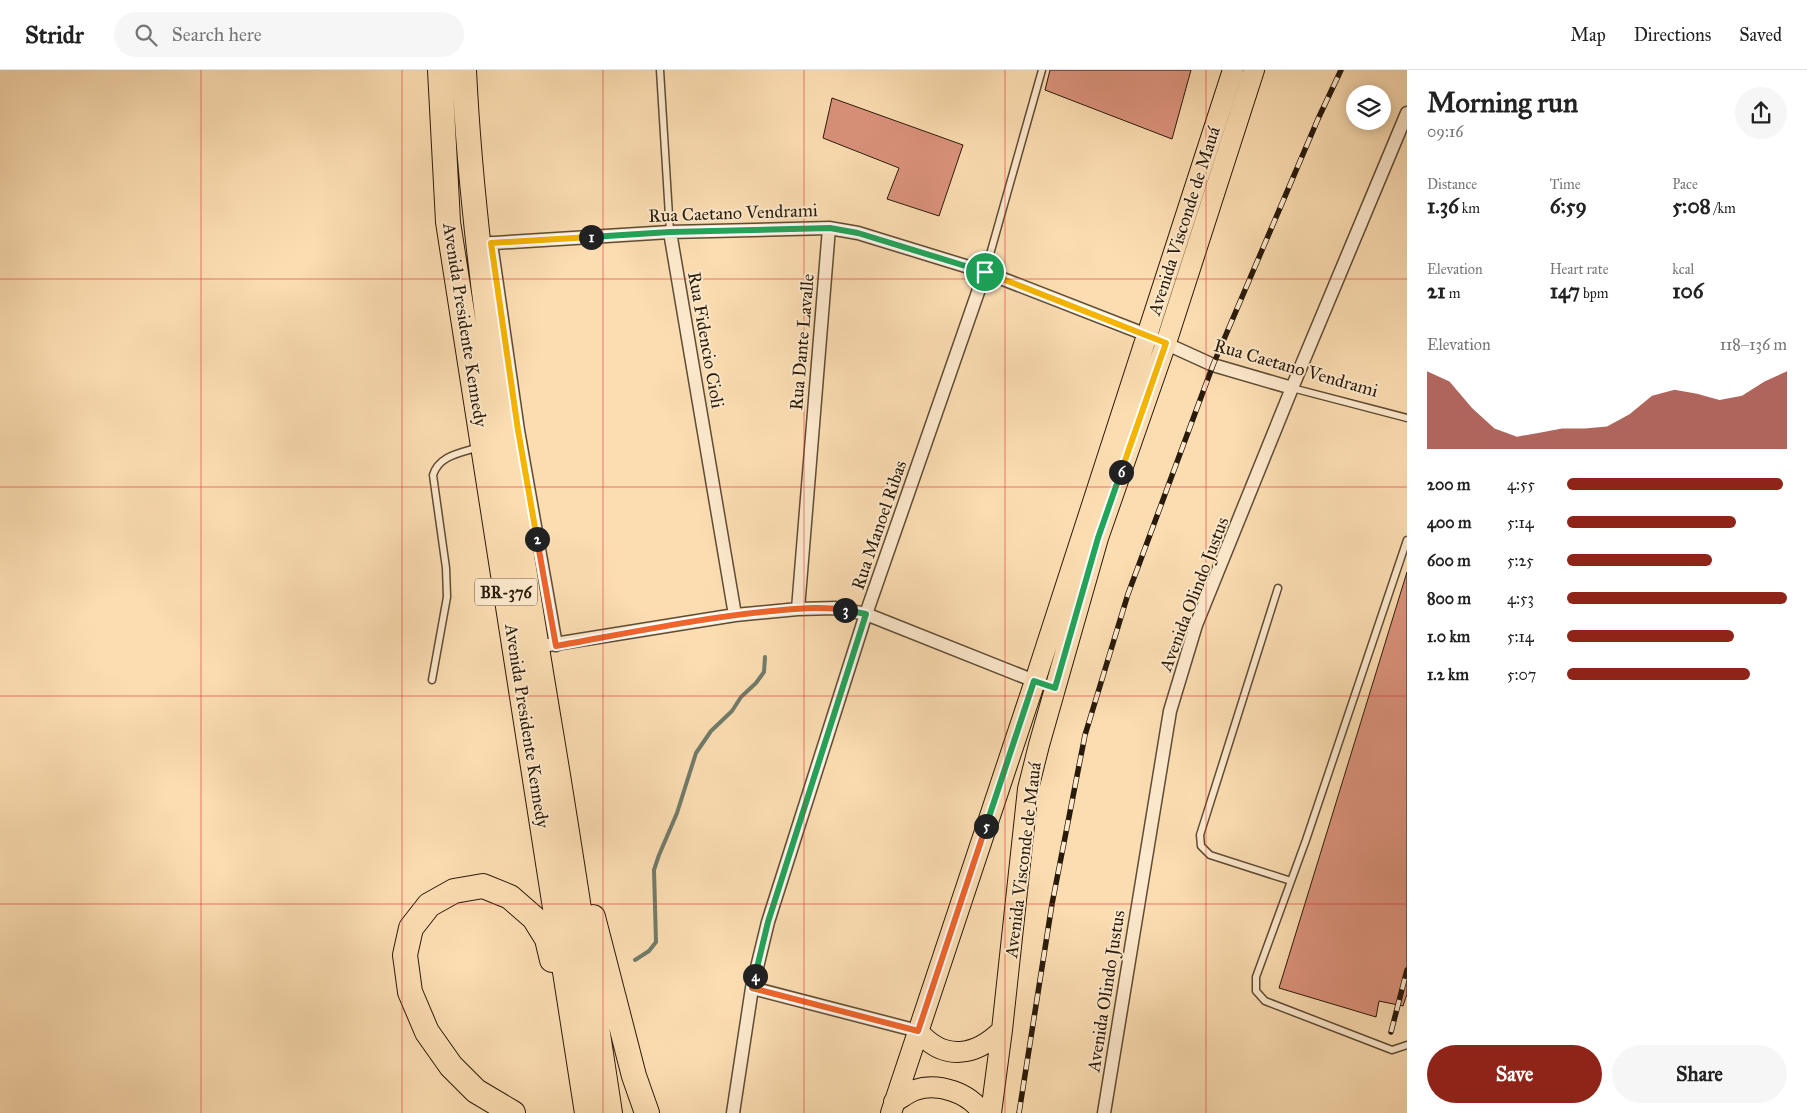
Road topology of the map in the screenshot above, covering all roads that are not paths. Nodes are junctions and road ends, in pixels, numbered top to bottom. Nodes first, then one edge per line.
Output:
1 (440, 70) edge
2 (464, 70) edge
3 (660, 70) edge
4 (1042, 70) edge
5 (1233, 70) edge
6 (1254, 70) edge
7 (1407, 113) edge
8 (830, 228) junction
9 (670, 232) junction
10 (484, 244) junction
11 (985, 272) junction
12 (1147, 335) junction
13 (1166, 343) junction
14 (1292, 388) junction
15 (1407, 418) edge
16 (483, 446) junction
17 (1407, 540) edge
18 (1278, 588) dead end
19 (798, 609) junction
20 (866, 614) junction
21 (735, 615) junction
22 (546, 646) junction
23 (432, 680) dead end
24 (1034, 681) junction
25 (1055, 688) junction
26 (549, 720) junction
27 (1291, 881) junction
28 (752, 988) junction
29 (1002, 1030) junction
30 (918, 1031) junction
31 (1407, 1045) edge
32 (579, 1068) junction
33 (893, 1107) edge
34 (513, 1113) edge
35 (587, 1113) edge
36 (610, 1113) edge
37 (647, 1113) edge
38 (733, 1113) edge
39 (982, 1113) edge
40 (991, 1113) edge
41 (1104, 1113) edge

1 - 16 highway, Avenida Presidente Kennedy / BR-376
2 - 10 highway, Avenida Presidente Kennedy / BR-376
3 - 9 lane, Rua Fidencio Cioli
4 - 11 lane, Rua Manoel Ribas
5 - 12 main road, Avenida Visconde de Mauá
6 - 13 main road, Avenida Visconde de Mauá
7 - 14 street, Avenida Olindo Justus
8 - 9 street, Rua Caetano Vendrami
8 - 11 street, Rua Caetano Vendrami
8 - 19 street, Rua Dante Lavalle
9 - 10 street, Rua Caetano Vendrami
9 - 21 street, Rua Fidencio Cioli
10 - 22 highway, Avenida Presidente Kennedy / BR-376
11 - 12 street, Rua Caetano Vendrami
11 - 20 street, Rua Manoel Ribas
12 - 13 street, Rua Caetano Vendrami
12 - 24 main road, Avenida Visconde de Mauá
13 - 14 street, Rua Caetano Vendrami
13 - 25 main road, Avenida Visconde de Mauá
14 - 15 lane, Rua Caetano Vendrami
14 - 41 street, Avenida Olindo Justus
16 - 23 lane
16 - 32 highway, Avenida Presidente Kennedy / BR-376
17 - 27 lane
18 - 27 lane
19 - 20 street
19 - 21 street
20 - 24 street
20 - 28 street, Rua Manoel Ribas
21 - 22 street
22 - 26 highway, Avenida Presidente Kennedy / BR-376
24 - 25 street
24 - 30 main road, Avenida Visconde de Mauá
25 - 29 main road, Avenida Visconde de Mauá
26 - 36 highway, Avenida Presidente Kennedy / BR-376
26 - 37 highway
27 - 31 lane
28 - 30 street
28 - 38 street, Rua Manoel Ribas
29 - 30 main road
29 - 40 main road, Avenida Visconde de Mauá
30 - 33 main road, Avenida Visconde de Mauá
32 - 34 highway
32 - 35 highway, Avenida Presidente Kennedy / BR-376
33 - 39 main road

